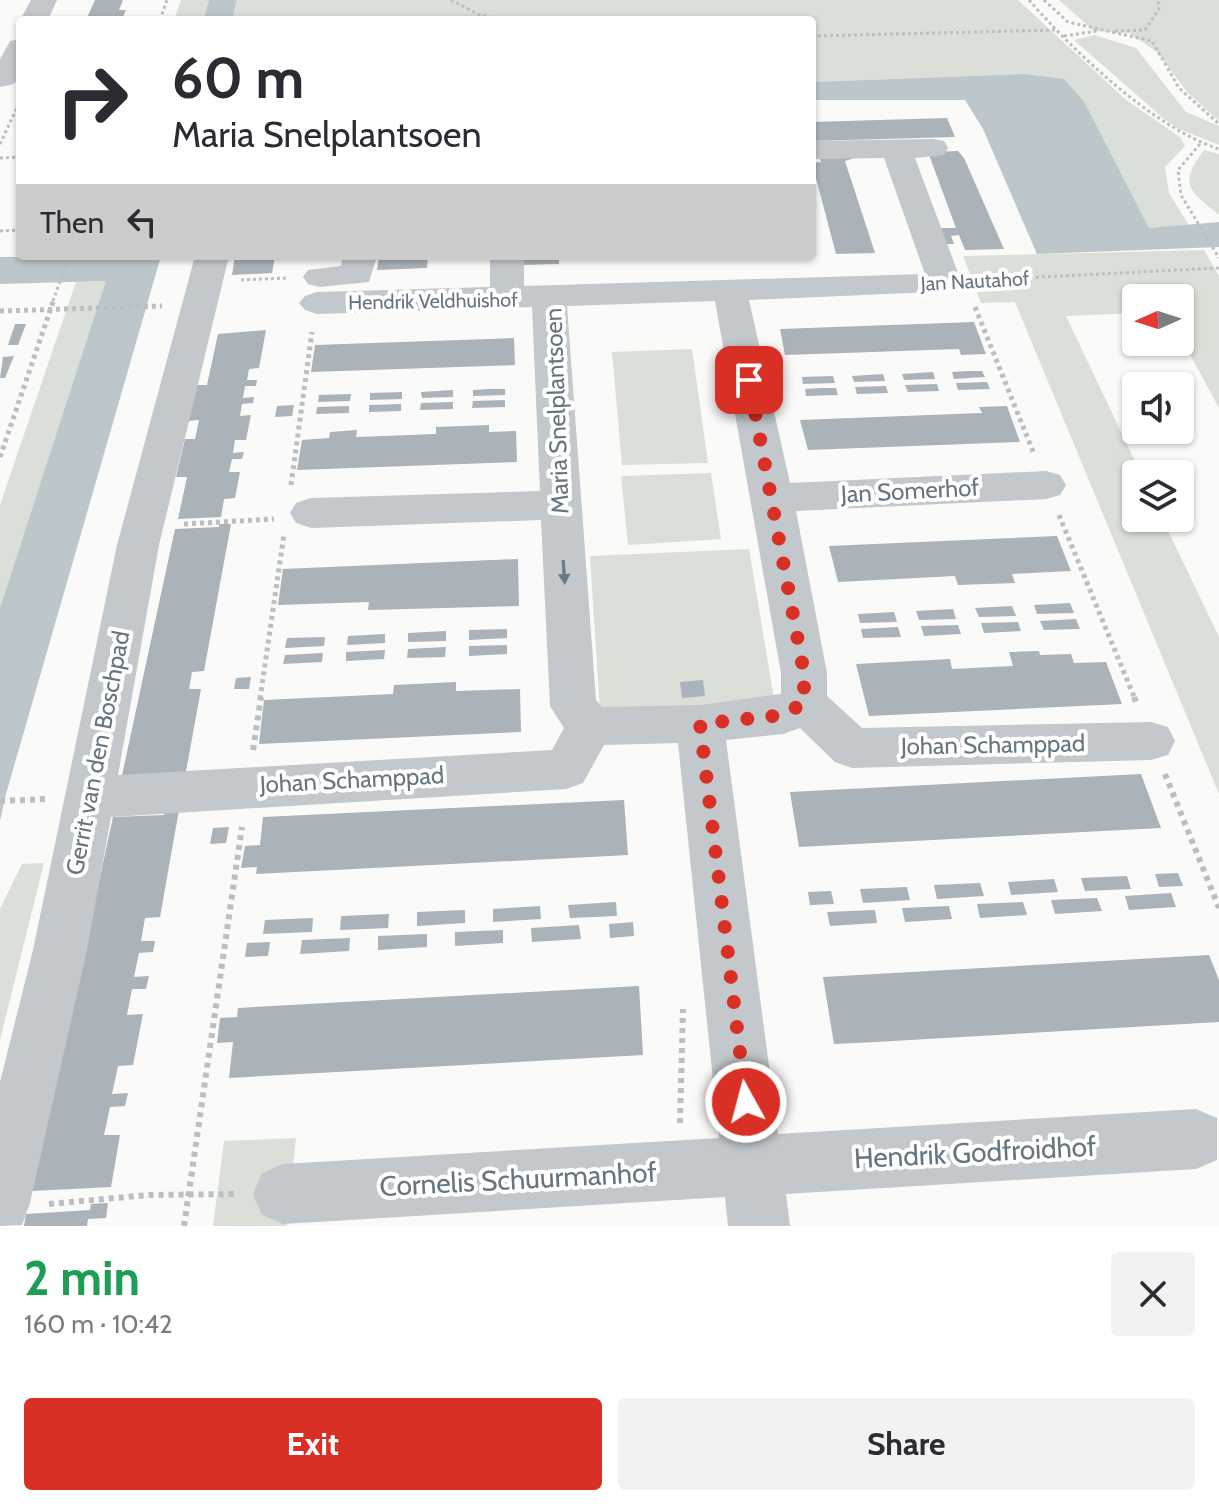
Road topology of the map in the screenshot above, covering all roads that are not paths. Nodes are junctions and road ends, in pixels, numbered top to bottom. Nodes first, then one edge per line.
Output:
1 (16, 60) edge
2 (8, 86) edge
3 (896, 148) junction
4 (933, 148) dead end
5 (816, 150) edge
6 (359, 260) edge
7 (507, 260) edge
8 (206, 281) edge
9 (730, 291) junction
10 (507, 298) junction
11 (549, 298) junction
12 (1046, 485) road end
13 (773, 498) junction
14 (559, 505) junction
15 (299, 516) road end
16 (804, 703) junction
17 (700, 724) junction
18 (590, 726) junction
19 (1151, 741) road end
20 (89, 797) junction
21 (1196, 1139) dead end
22 (753, 1166) junction
23 (283, 1194) road end
24 (22, 1204) edge
25 (759, 1226) edge

1 - 2 street
3 - 4 street
3 - 5 street
3 - 9 street, Jan Nautahof
6 - 10 street, Hendrik Veldhuishof
7 - 10 street
8 - 20 street, Gerrit van den Boschpad
9 - 11 street, Maria Snelplantsoen
9 - 13 street
10 - 11 street, Hendrik Veldhuishof
11 - 14 street, Maria Snelplantsoen
12 - 13 street, Jan Somerhof
13 - 16 street
14 - 15 street
14 -> 18 street, Maria Snelplantsoen
16 - 17 street
16 - 19 street, Johan Schamppad
17 - 18 street
17 - 22 street
18 - 20 street, Johan Schamppad
20 - 24 street, Gerrit van den Boschpad
21 - 22 street, Hendrik Godfroidhof
22 - 23 street, Cornelis Schuurmanhof
22 - 25 street

